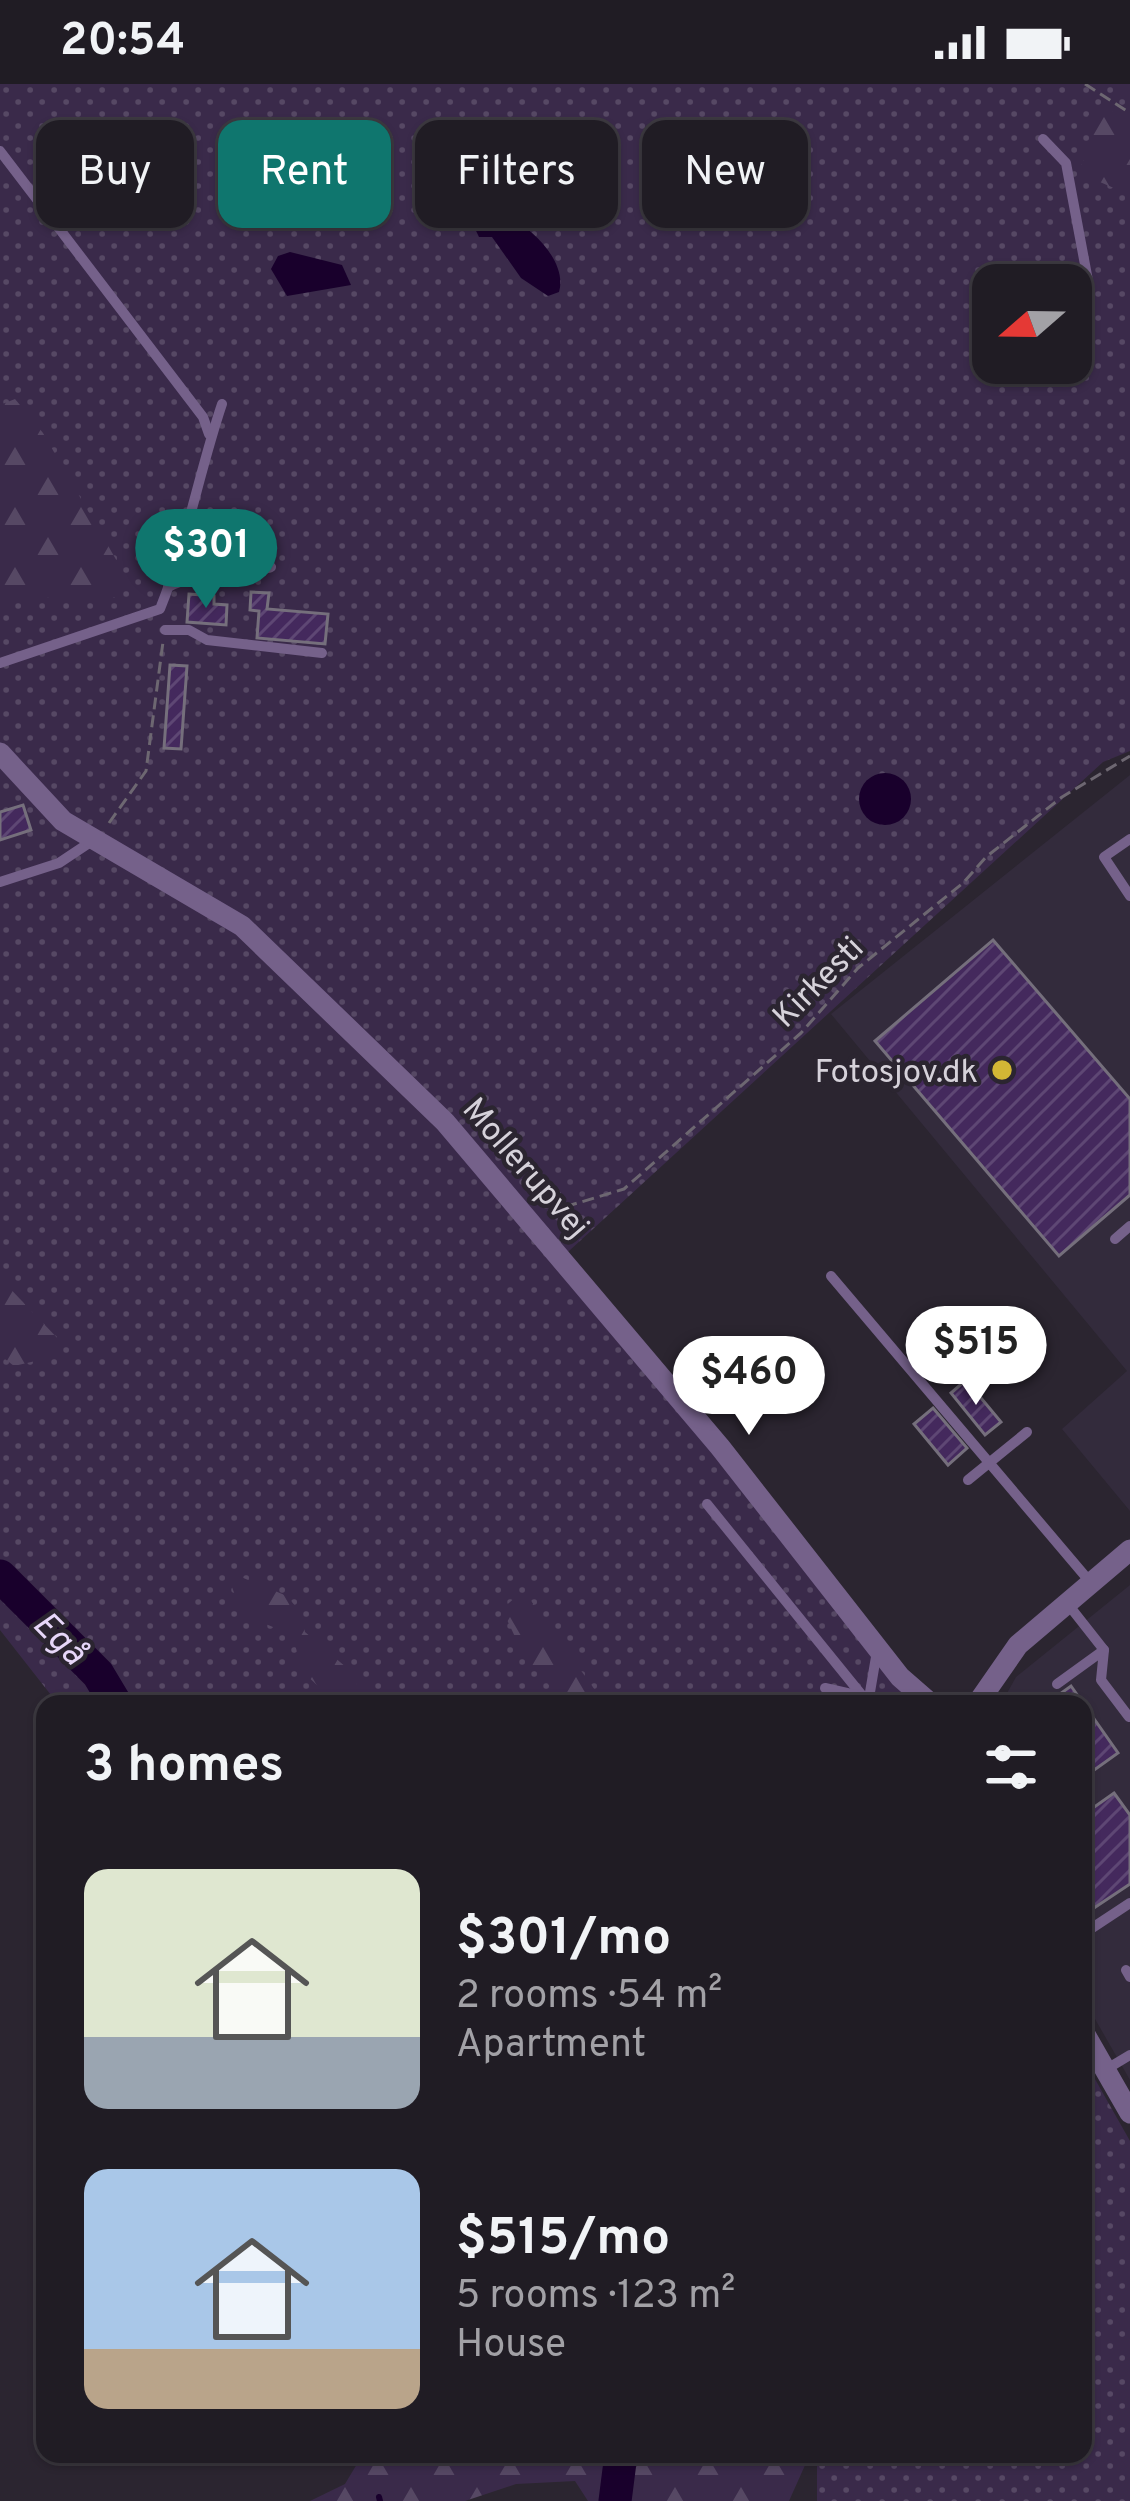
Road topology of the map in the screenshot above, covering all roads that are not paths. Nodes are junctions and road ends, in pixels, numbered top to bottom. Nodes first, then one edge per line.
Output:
1 (1042, 139) dead end
2 (0, 151) edge
3 (1085, 264) edge
4 (222, 404) dead end
5 (209, 444) junction
6 (271, 567) dead end
7 (168, 587) junction
8 (165, 630) road end
9 (322, 652) dead end
10 (0, 663) edge
11 (0, 753) edge
12 (1130, 839) edge
13 (92, 842) junction
14 (0, 882) edge
15 (1130, 896) edge
16 (1130, 1226) edge
17 (1115, 1238) dead end
18 (831, 1276) dead end
19 (1027, 1432) dead end
20 (989, 1463) junction
21 (968, 1480) dead end
22 (707, 1504) dead end
23 (1130, 1550) edge
24 (1090, 1583) junction
25 (1067, 1603) junction
26 (878, 1648) junction
27 (1104, 1651) junction
28 (1057, 1684) dead end
29 (825, 1688) dead end
30 (849, 1695) edge
31 (864, 1695) edge
32 (870, 1695) edge
33 (922, 1695) edge
34 (983, 1695) edge
35 (1129, 1717) edge
36 (1130, 1903) edge
37 (1092, 1928) edge
38 (1092, 2047) edge
39 (1130, 2055) edge
40 (1105, 2070) junction
41 (1130, 2113) edge

1 - 3 lane
2 - 5 lane
4 - 5 lane
5 - 7 lane
6 - 7 lane
7 - 10 lane
8 - 9 lane
11 - 13 street, Mollerupvej
12 - 15 lane
13 - 14 lane
13 - 26 street, Mollerupvej
16 - 17 lane
18 - 20 lane
19 - 20 lane
20 - 21 lane
20 - 24 lane
22 - 31 lane
23 - 24 street
24 - 25 street
25 - 27 lane
25 - 34 street
26 - 32 lane
26 - 33 street, Mollerupvej
27 - 28 lane
27 - 35 lane
29 - 30 lane
36 - 37 lane
38 - 40 street
39 - 40 lane
40 - 41 street

